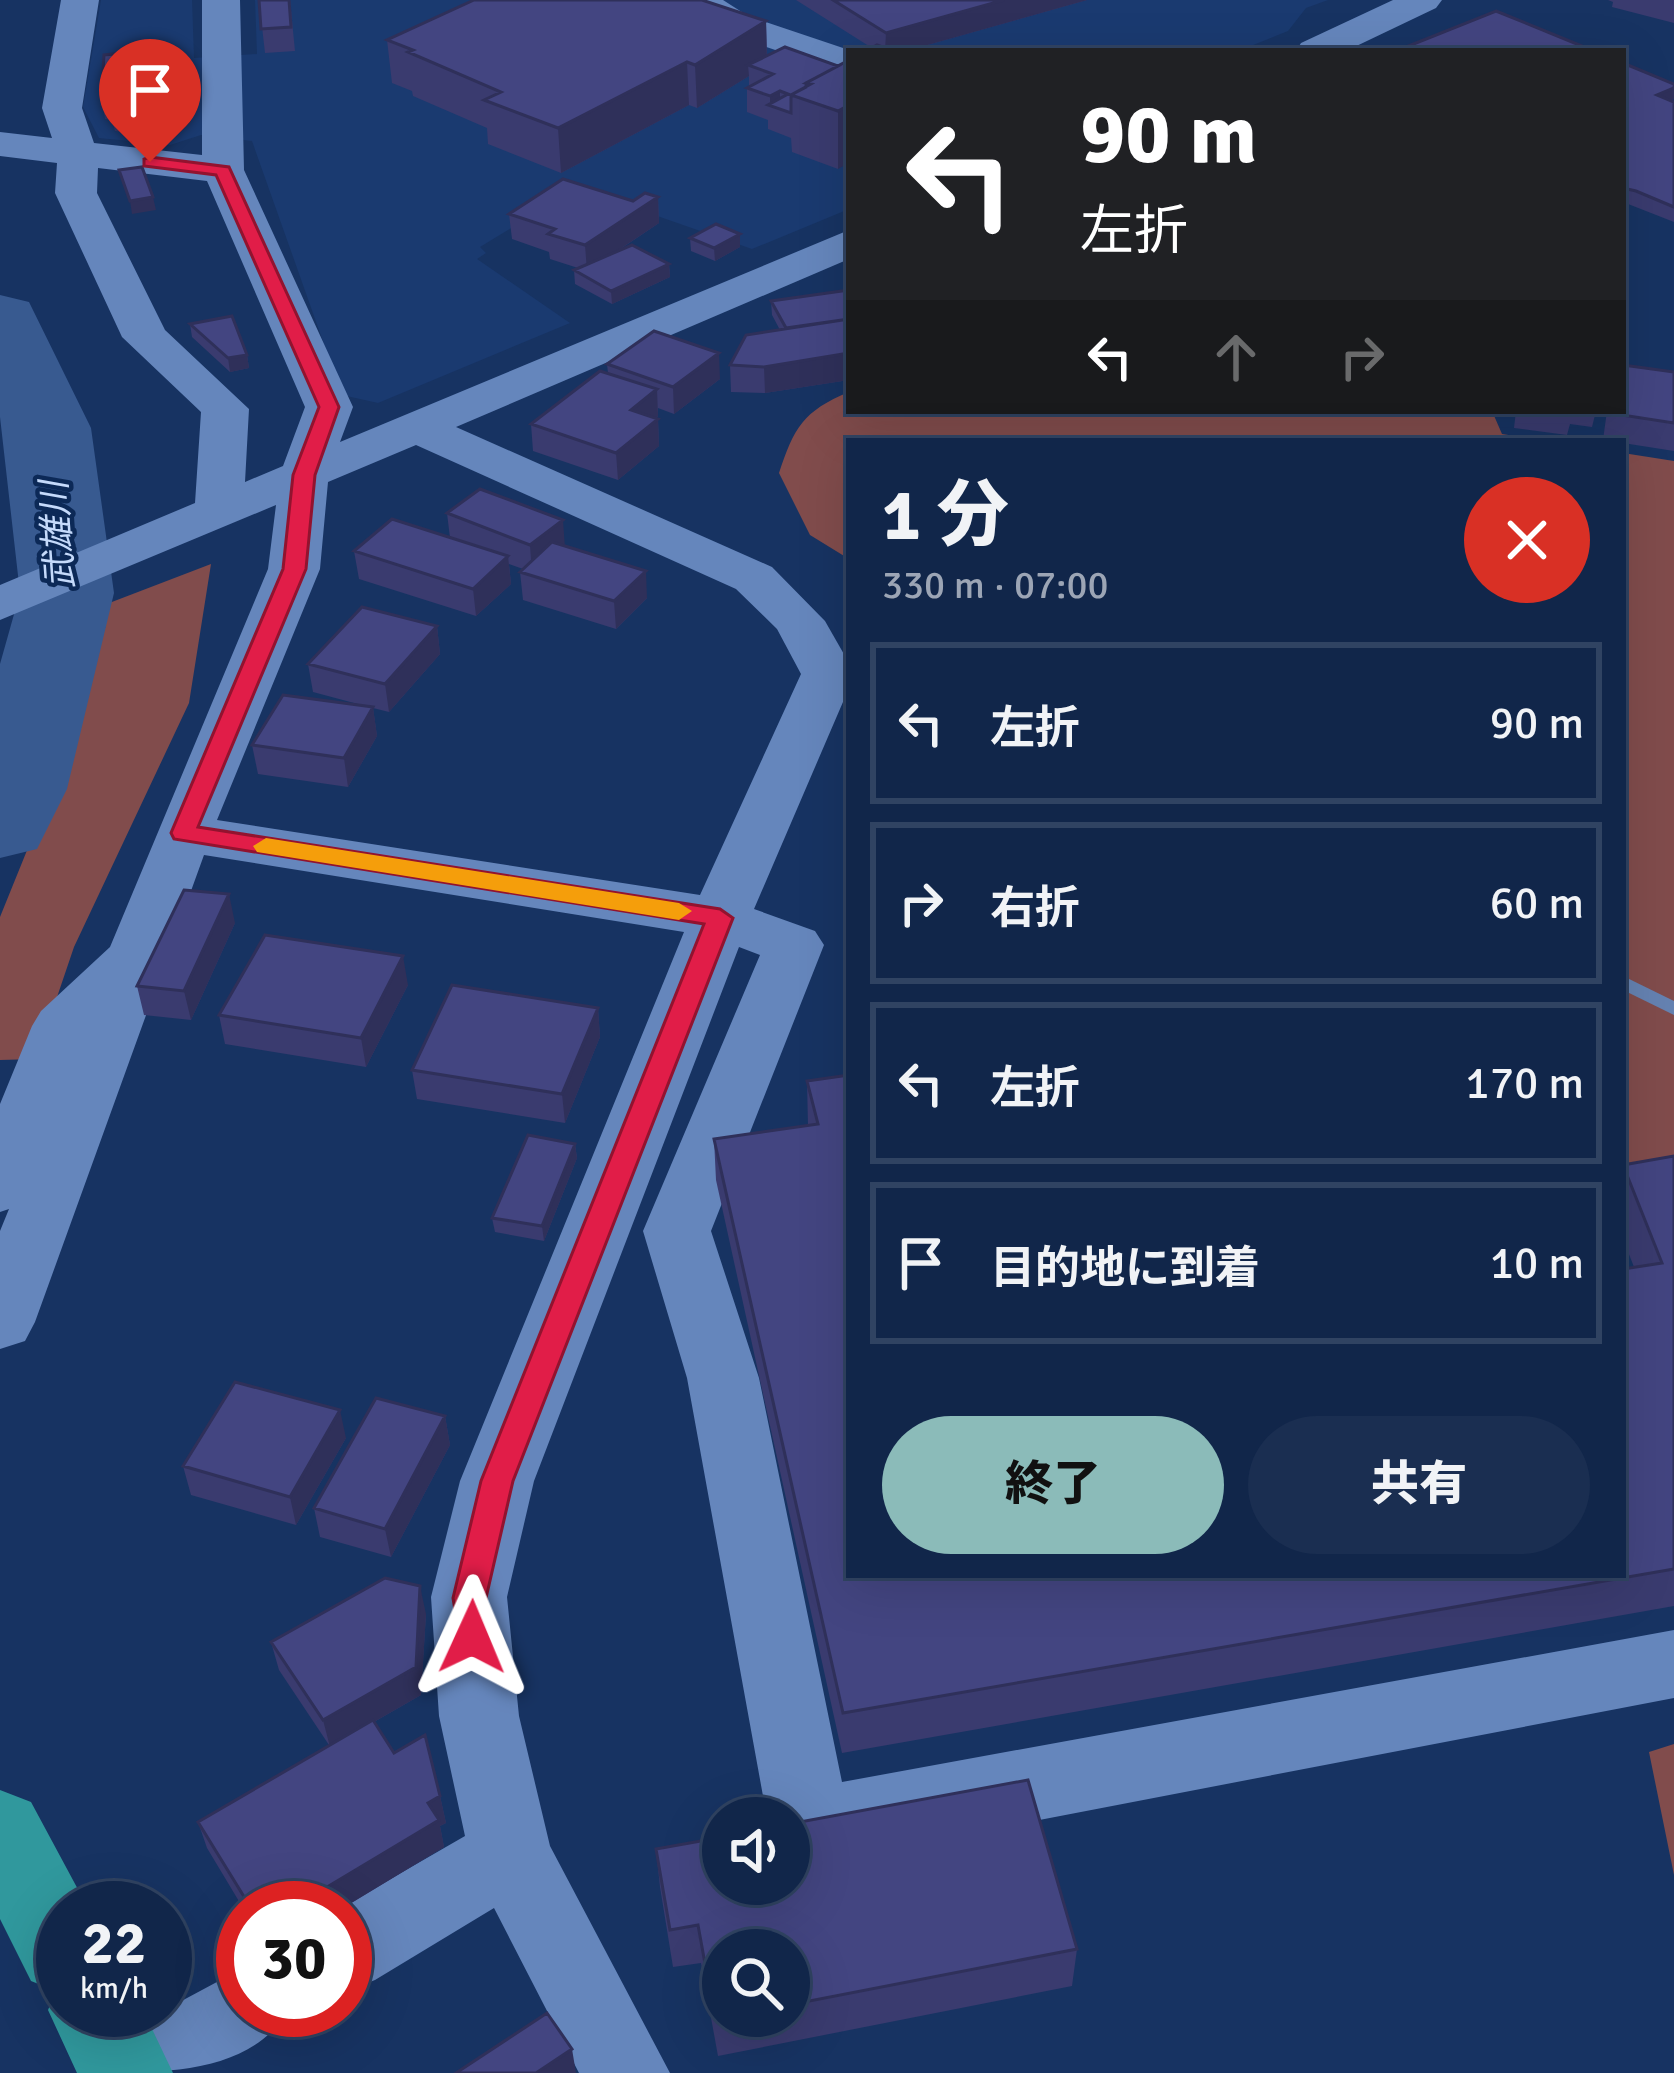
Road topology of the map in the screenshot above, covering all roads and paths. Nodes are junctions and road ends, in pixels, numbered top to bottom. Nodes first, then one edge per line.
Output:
1 (80, 0) edge
2 (221, 0) edge
3 (697, 0) edge
4 (1423, 0) edge
5 (1321, 48) edge
6 (846, 62) edge
7 (0, 144) edge
8 (78, 154) junction
9 (223, 170) junction
10 (846, 244) edge
11 (416, 427) junction
12 (304, 475) junction
13 (219, 512) junction
14 (0, 604) edge
15 (183, 833) junction
16 (720, 918) junction
17 (142, 949) junction
18 (0, 1187) edge
19 (0, 1322) edge
20 (1674, 1664) edge
21 (0, 1830) edge
22 (510, 1854) junction
23 (36, 1899) edge
24 (372, 1935) edge
25 (216, 2026) edge
26 (108, 2037) edge
27 (126, 2073) edge
28 (136, 2073) edge
29 (626, 2073) edge

1 - 8 street
2 - 9 street
3 - 6 street
4 - 5 street
7 - 8 street
8 - 9 street
8 - 13 street
9 - 12 street
10 - 11 street
11 - 12 street
11 - 16 street
12 - 13 street
12 - 15 street
13 - 14 street
15 - 16 street
15 - 17 street
16 - 20 street
16 - 22 street
17 - 18 street
17 - 19 street
21 - 23 highway
22 - 24 street
22 - 29 street
25 - 28 street
26 - 27 highway

